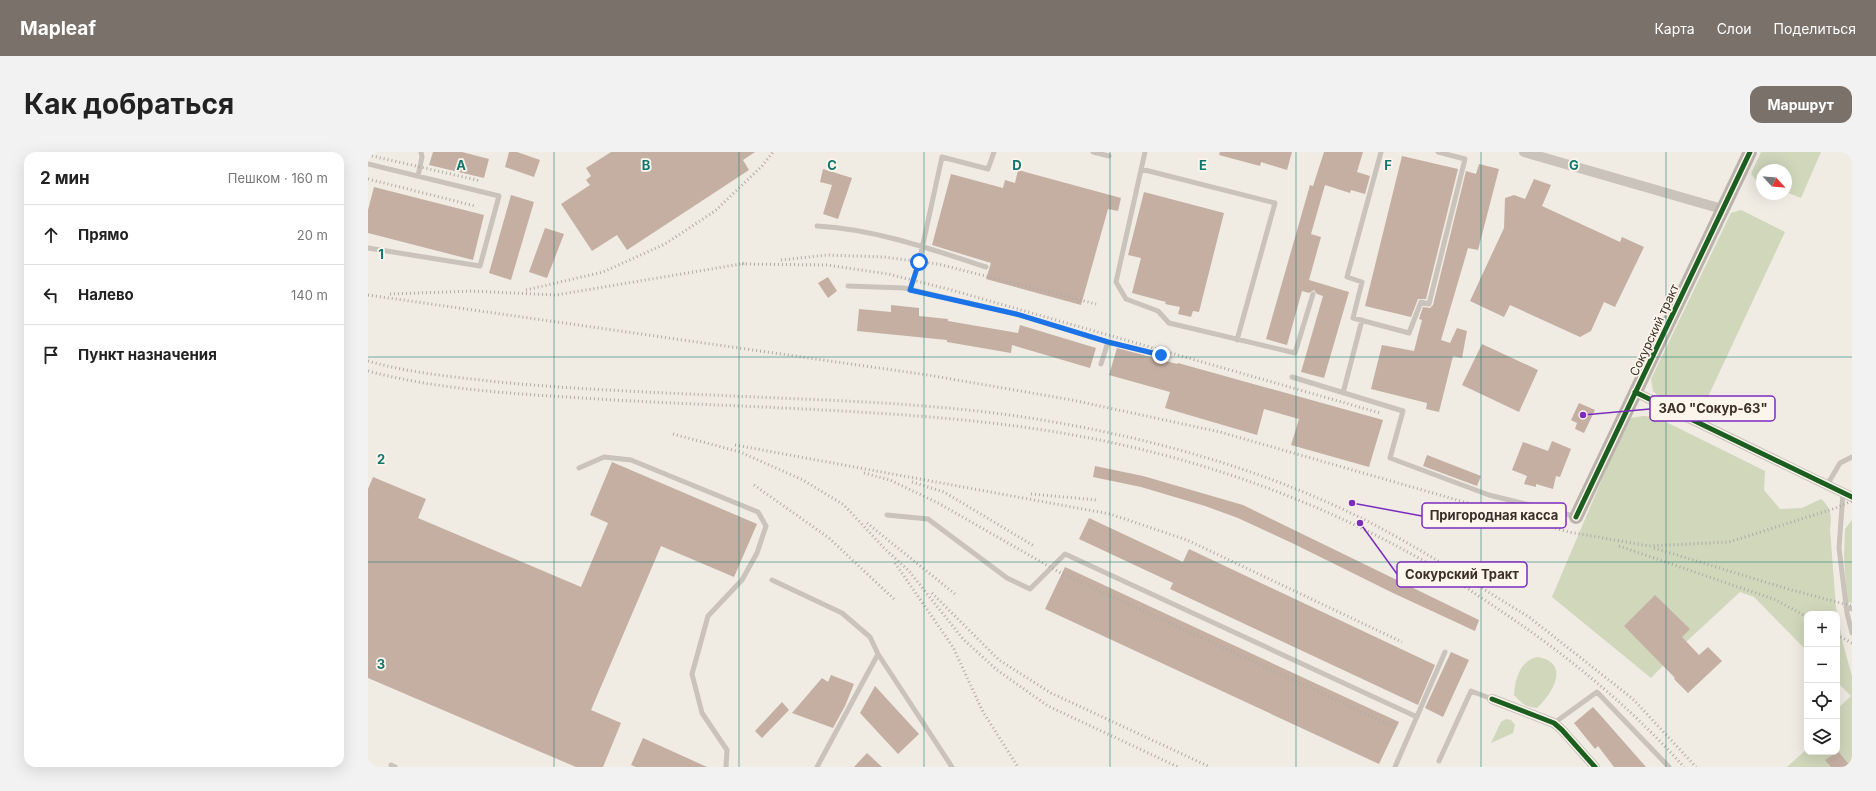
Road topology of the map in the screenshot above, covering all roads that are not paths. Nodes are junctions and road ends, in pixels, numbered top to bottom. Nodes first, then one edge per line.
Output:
1 (421, 152) edge
2 (994, 152) edge
3 (1093, 152) edge
4 (1145, 152) edge
5 (1381, 152) edge
6 (1438, 152) edge
7 (1524, 152) edge
8 (1750, 152) edge
9 (1109, 156) dead end
10 (368, 164) edge
11 (1141, 169) junction
12 (418, 176) junction
13 (1722, 209) junction
14 (817, 226) dead end
15 (922, 246) junction
16 (368, 248) edge
17 (986, 267) dead end
18 (848, 286) dead end
19 (910, 290) junction
20 (1313, 294) dead end
21 (1362, 320) junction
22 (1237, 340) junction
23 (1108, 342) junction
24 (1161, 355) dead end
25 (1101, 364) dead end
26 (1292, 377) dead end
27 (1635, 392) junction
28 (1342, 393) junction
29 (1852, 458) edge
30 (579, 468) dead end
31 (1827, 485) junction
32 (1848, 495) edge
33 (888, 515) dead end
34 (1576, 517) joint
35 (772, 580) dead end
36 (1846, 607) junction
37 (1852, 609) edge
38 (1852, 632) edge
39 (1445, 652) dead end
40 (878, 654) junction
41 (1492, 699) joint
42 (1417, 717) junction
43 (1554, 723) junction
44 (1439, 761) dead end
45 (726, 767) edge
46 (817, 767) edge
47 (952, 767) edge
48 (1395, 767) edge
49 (1595, 767) edge
50 (1669, 767) edge

1 - 12 lane
2 - 15 lane
3 - 9 lane
4 - 11 lane
5 - 21 lane
6 - 21 lane
7 - 13 street
8 - 13 street, Сокурский тракт
10 - 12 lane
11 - 22 lane
11 - 22 lane
12 - 16 lane
13 - 27 street, Сокурский тракт
14 - 15 lane
15 - 17 lane
15 - 19 lane
18 - 19 lane
19 - 23 lane
20 - 22 lane
21 - 28 lane
23 - 24 lane
23 - 25 lane
26 - 28 lane
27 - 31 street
27 - 34 street, Сокурский тракт
28 - 34 lane
29 - 31 lane
30 - 45 lane
31 - 32 street
32 - 36 lane
33 - 42 lane
35 - 40 lane
36 - 37 lane
36 - 38 lane
39 - 42 lane
40 - 46 lane
40 - 47 lane
41 - 43 street
41 - 44 lane
42 - 48 lane
43 - 49 street
43 - 50 lane

